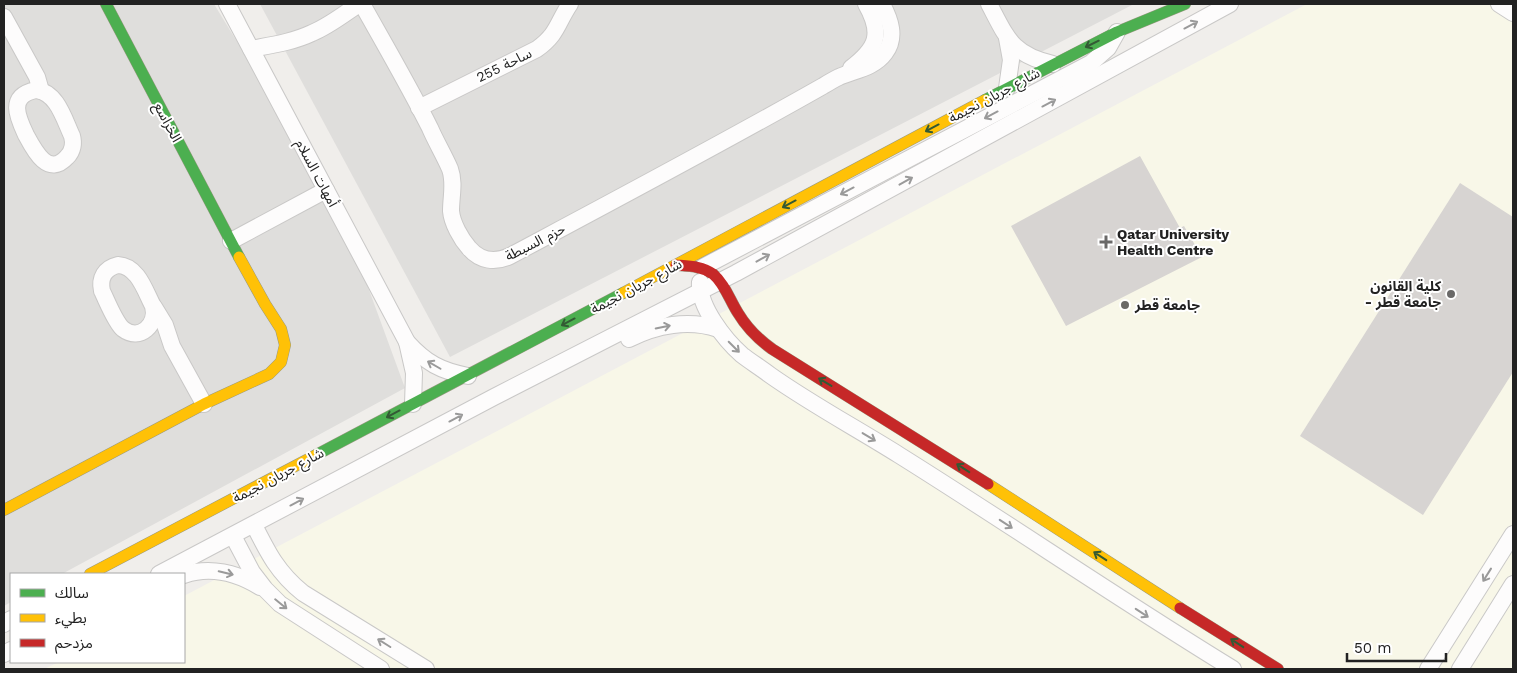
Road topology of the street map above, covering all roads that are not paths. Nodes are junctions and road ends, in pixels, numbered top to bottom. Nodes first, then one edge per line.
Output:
1 (106, 4) edge
2 (228, 4) edge
3 (361, 4) edge
4 (570, 4) edge
5 (866, 4) edge
6 (882, 4) edge
7 (989, 4) edge
8 (1185, 4) edge
9 (1230, 4) edge
10 (1499, 4) edge
11 (1513, 13) edge
12 (4, 17) edge
13 (883, 26) junction
14 (1117, 32) junction
15 (1007, 38) junction
16 (251, 49) junction
17 (1052, 64) junction
18 (1007, 88) junction
19 (41, 91) dead end
20 (419, 108) junction
21 (326, 190) junction
22 (231, 241) junction
23 (720, 241) junction
24 (676, 264) junction
25 (703, 267) junction
26 (720, 281) junction
27 (700, 291) junction
28 (265, 304) joint
29 (153, 306) junction
30 (718, 329) junction
31 (145, 331) junction
32 (407, 342) junction
33 (172, 346) junction
34 (554, 367) junction
35 (468, 376) junction
36 (238, 387) joint
37 (204, 404) junction
38 (413, 404) junction
39 (911, 435) junction
40 (898, 454) junction
41 (4, 510) edge
42 (254, 525) junction
43 (1513, 534) edge
44 (233, 536) junction
45 (92, 573) edge
46 (161, 573) edge
47 (185, 575) edge
48 (1513, 584) edge
49 (265, 589) junction
50 (1257, 664) edge
51 (381, 669) edge
52 (426, 669) edge
53 (1233, 669) edge
54 (1278, 669) edge
55 (1428, 669) edge
56 (1460, 669) edge

1 - 22 street, الخراسع
2 - 16 street, أمهات السلام
3 - 16 street, حزم السبطة
3 - 20 street, حزم السبطة
4 - 20 street, ساحة 255
5 - 13 street, حزم السبطة
6 - 13 street, حزم السبطة
7 - 15 street
8 - 14 street, شارع جريان نجيمة
26 -> 9 street
10 - 11 street
12 - 19 street
13 - 20 street, حزم السبطة
14 -> 17 street, شارع جريان نجيمة
14 -> 25 street
15 - 17 street
15 - 18 street
16 - 21 street, أمهات السلام
17 - 18 street, شارع جريان نجيمة
18 -> 23 street, شارع جريان نجيمة
21 - 22 street
21 - 32 street, أمهات السلام
22 - 28 street, الخراسع
23 - 24 street, شارع جريان نجيمة
23 - 25 street
24 - 25 street
24 -> 35 street, شارع جريان نجيمة
25 - 26 street
25 - 27 street
26 - 27 street
39 -> 26 street
27 - 30 street
27 - 34 street
28 - 36 street, الخراسع
29 - 31 street
29 - 31 street
29 - 33 street
34 -> 30 street
30 -> 40 street
31 - 33 street
35 -> 32 street, أمهات السلام
32 - 38 street, أمهات السلام
33 - 37 street
42 -> 34 street
35 - 38 street, شارع جريان نجيمة
36 - 37 street, الخراسع
37 - 41 street, الخراسع
38 -> 45 street, شارع جريان نجيمة
39 - 40 street
50 -> 39 street
40 -> 53 street
42 - 44 street
52 -> 42 street
43 -> 55 street
44 - 46 street
44 - 49 street
47 -> 49 street
48 - 56 street
49 -> 51 street
50 - 54 street

